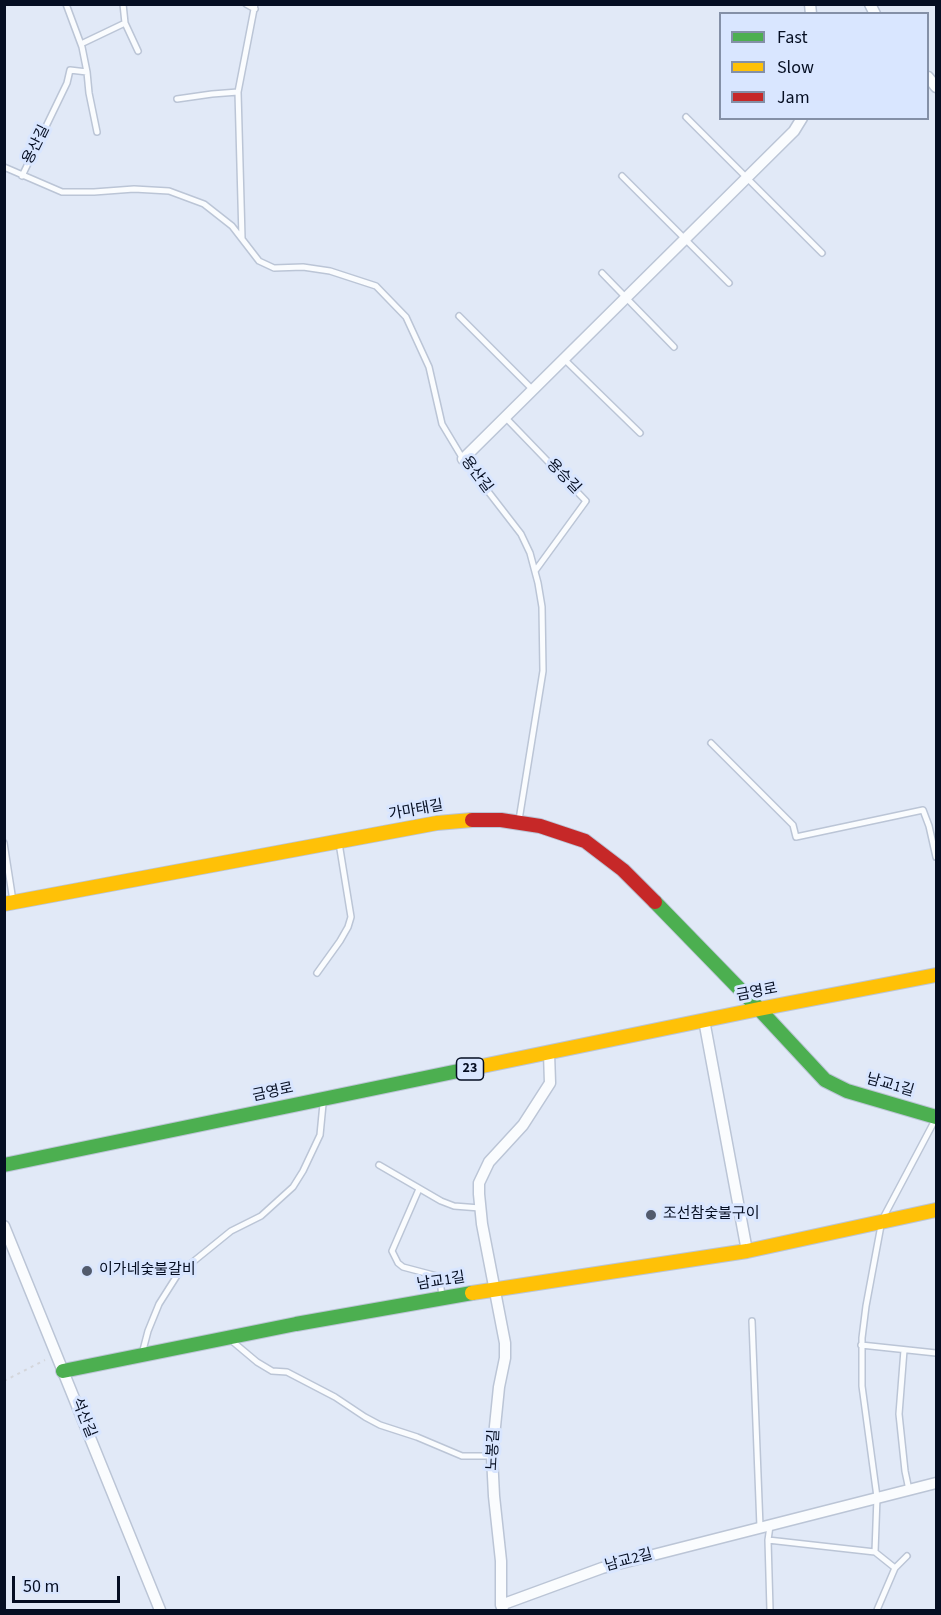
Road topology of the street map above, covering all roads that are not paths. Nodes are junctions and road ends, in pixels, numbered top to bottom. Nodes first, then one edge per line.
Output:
1 (66, 4) edge
2 (123, 4) edge
3 (246, 4) edge
4 (255, 7) edge
5 (125, 23) junction
6 (81, 44) junction
7 (138, 51) dead end
8 (87, 72) junction
9 (238, 92) junction
10 (177, 99) dead end
11 (686, 117) dead end
12 (801, 120) edge
13 (98, 132) dead end
14 (4, 167) edge
15 (22, 176) junction
16 (622, 176) dead end
17 (746, 178) junction
18 (686, 238) junction
19 (242, 239) junction
20 (822, 253) dead end
21 (602, 273) dead end
22 (729, 283) dead end
23 (626, 297) junction
24 (459, 316) dead end
25 (674, 347) dead end
26 (564, 359) junction
27 (533, 390) junction
28 (505, 417) junction
29 (640, 433) dead end
30 (463, 459) junction
31 (534, 571) junction
32 (711, 743) dead end
33 (519, 822) junction
34 (339, 842) junction
35 (4, 843) edge
36 (936, 857) edge
37 (9, 904) edge
38 (317, 973) dead end
39 (936, 975) edge
40 (759, 1009) junction
41 (704, 1020) junction
42 (549, 1053) junction
43 (323, 1099) junction
44 (936, 1117) edge
45 (4, 1165) edge
46 (379, 1166) dead end
47 (419, 1189) junction
48 (480, 1208) junction
49 (936, 1210) edge
50 (882, 1220) junction
51 (4, 1226) edge
52 (747, 1251) junction
53 (496, 1290) junction
54 (442, 1298) junction
55 (752, 1321) dead end
56 (229, 1338) junction
57 (861, 1345) junction
58 (904, 1350) junction
59 (936, 1353) edge
60 (142, 1356) junction
61 (63, 1371) junction
62 (492, 1456) junction
63 (936, 1483) edge
64 (909, 1490) junction
65 (877, 1497) junction
66 (765, 1526) junction
67 (768, 1540) junction
68 (875, 1552) junction
69 (907, 1556) dead end
70 (895, 1568) junction
71 (502, 1608) edge
72 (160, 1611) edge
73 (770, 1611) edge
74 (877, 1611) edge

1 - 6 lane
2 - 5 lane
3 - 4 lane
4 - 9 lane
5 - 6 lane
5 - 7 lane
6 - 8 lane
8 - 13 lane
8 - 15 lane, 용산길
9 - 10 lane
9 - 19 lane
11 - 17 lane
12 - 17 street
14 - 15 lane
15 - 19 lane, 용산길
16 - 18 lane
17 - 18 street
17 - 20 lane
18 - 22 lane
18 - 23 street
19 - 30 lane, 용산길
21 - 23 lane
23 - 25 lane
23 - 26 street
24 - 27 lane
26 - 27 street
26 - 29 lane
27 - 28 street
28 - 30 street
28 - 31 lane, 용승길
30 - 31 lane, 용산길
31 - 33 lane, 용산길
32 - 36 lane
33 - 34 street, 가마태길
33 - 40 street, 가마태길
34 - 37 street, 가마태길
34 - 38 lane
35 - 37 lane, 가마태길
39 - 40 street, 금영로 / 23
40 - 41 street, 금영로 / 23
40 - 44 street, 남교1길
41 - 42 street, 금영로 / 23
41 - 52 street
42 - 43 street, 금영로 / 23
42 - 48 street
43 - 45 street, 금영로 / 23
43 - 60 lane
44 - 50 lane
46 - 47 lane
47 - 48 lane
47 - 54 lane
48 - 53 street
49 - 50 street, 남교1길
50 - 52 street, 남교1길
50 - 57 lane
51 - 61 street, 석산길
52 - 53 street, 남교1길
53 - 54 street, 남교1길
53 - 62 street, 노봉길
54 - 56 street, 남교1길
55 - 66 lane
56 - 60 street, 남교1길
56 - 62 lane
57 - 58 lane
57 - 65 lane
58 - 59 lane
58 - 64 lane
60 - 61 street, 남교1길
61 - 72 street, 석산길
62 - 71 street, 노봉길
63 - 64 street, 남교2길
64 - 65 street, 남교2길
65 - 66 street, 남교2길
65 - 68 lane
66 - 67 lane
66 - 71 street, 남교2길
67 - 68 lane
67 - 73 lane
68 - 70 lane
69 - 70 lane
70 - 74 lane

